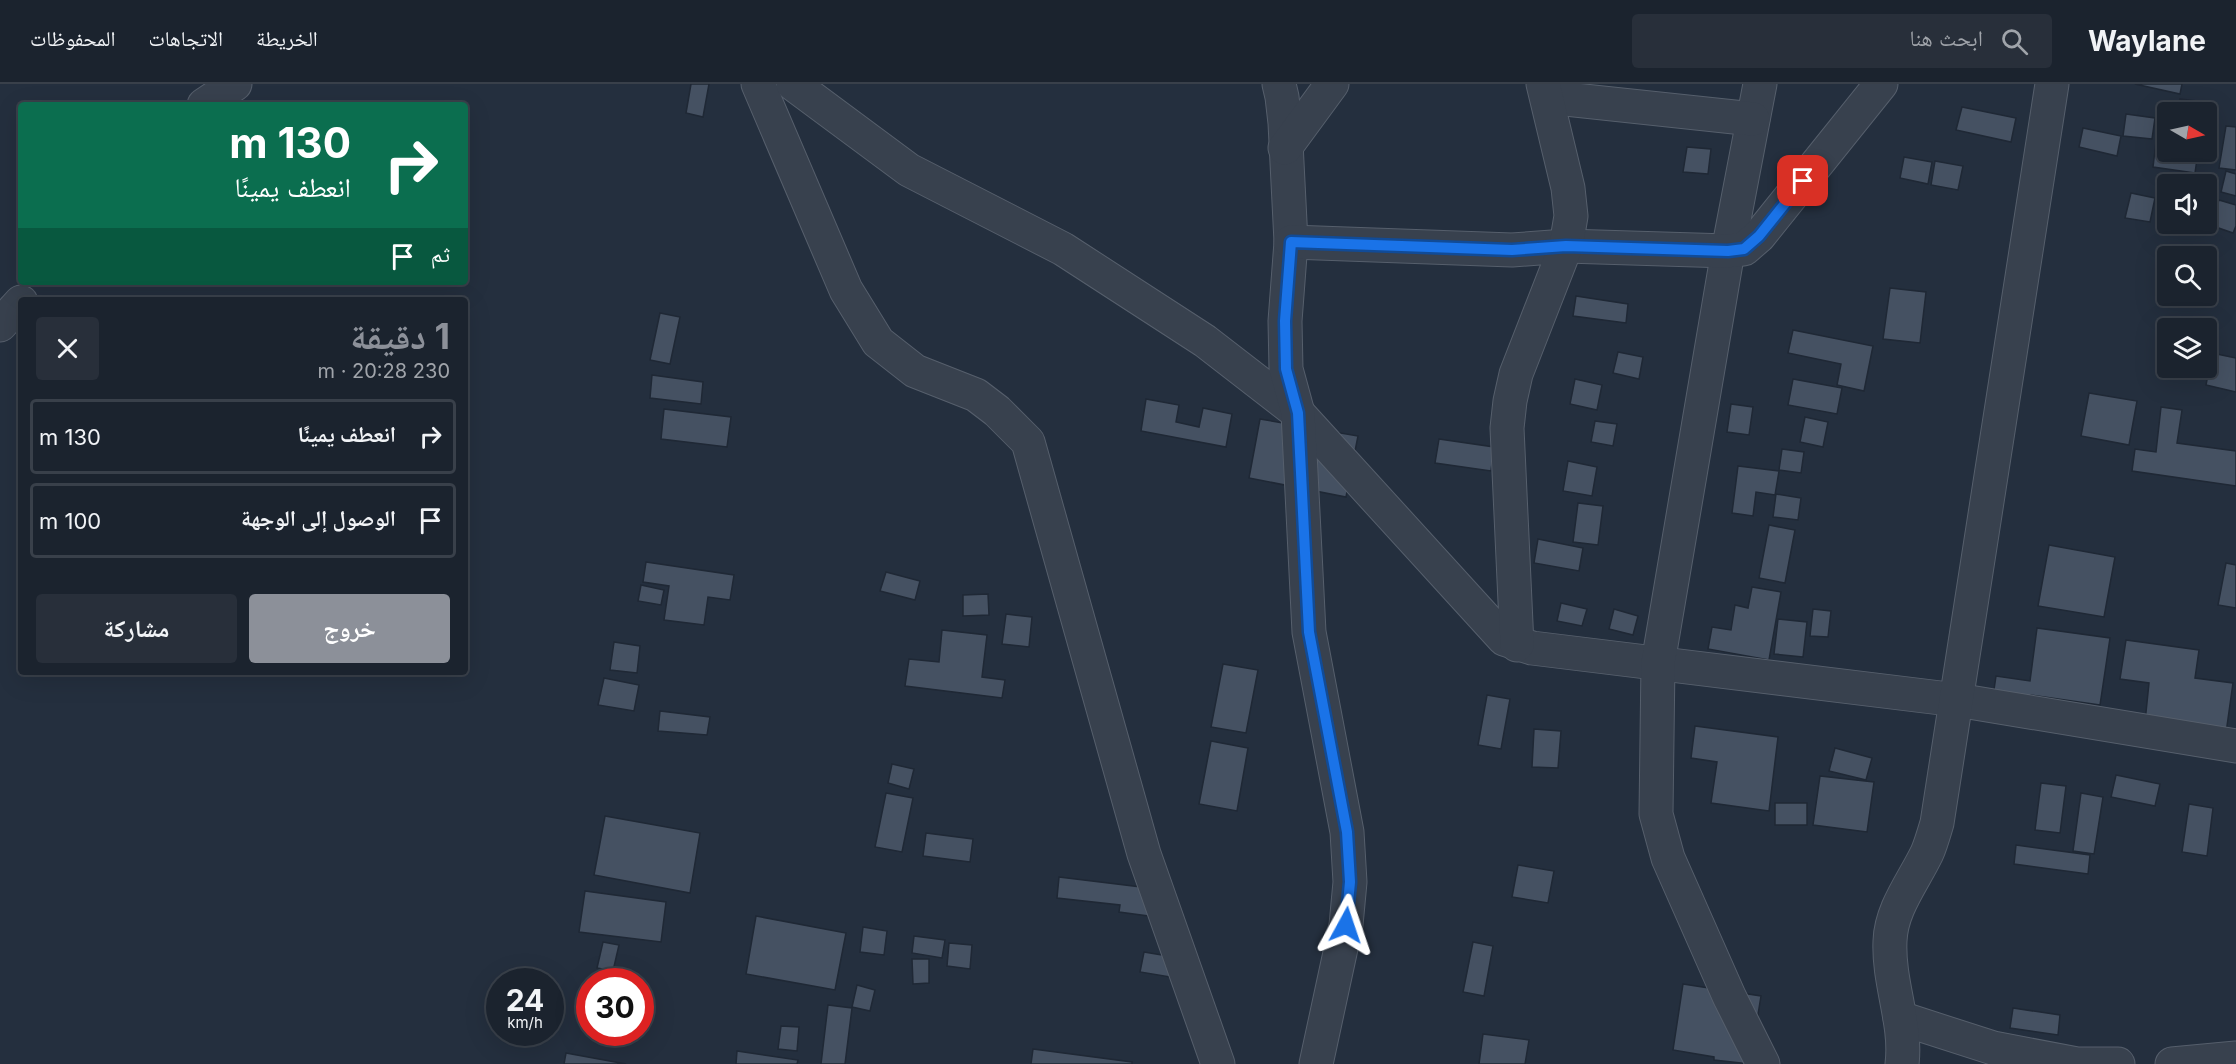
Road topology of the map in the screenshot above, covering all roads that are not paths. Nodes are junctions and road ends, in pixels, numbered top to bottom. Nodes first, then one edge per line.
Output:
1 (234, 84) edge
2 (758, 84) edge
3 (793, 84) edge
4 (1279, 84) edge
5 (1332, 84) edge
6 (1760, 84) edge
7 (1881, 84) edge
8 (2052, 84) edge
9 (1545, 90) edge
10 (208, 102) edge
11 (1753, 119) junction
12 (1285, 148) junction
13 (1291, 242) junction
14 (1566, 246) junction
15 (1728, 251) junction
16 (36, 285) edge
17 (26, 297) edge
18 (18, 305) edge
19 (0, 325) edge
20 (1298, 413) junction
21 (1517, 645) junction
22 (1659, 663) junction
23 (1957, 700) junction
24 (2236, 746) edge
25 (1900, 1018) junction
26 (2236, 1058) edge
27 (1218, 1064) edge
28 (1316, 1064) edge
29 (1763, 1064) edge
30 (1902, 1064) edge
31 (2118, 1064) edge
32 (2172, 1064) edge

1 - 10 street
2 - 27 street
3 - 20 street
4 - 12 street
5 - 12 street
6 - 11 street
7 - 15 street
8 - 23 street
9 - 11 street
9 - 14 street
11 - 15 street
12 - 13 street
13 - 14 street
13 - 20 street
14 - 15 street
14 - 21 street
15 - 22 street
16 - 17 street
18 - 19 street
20 - 21 street
20 - 28 street
21 - 22 street
22 - 23 street
22 - 29 street
23 - 24 street
23 - 25 street
25 - 30 street
25 - 31 street
26 - 32 street

